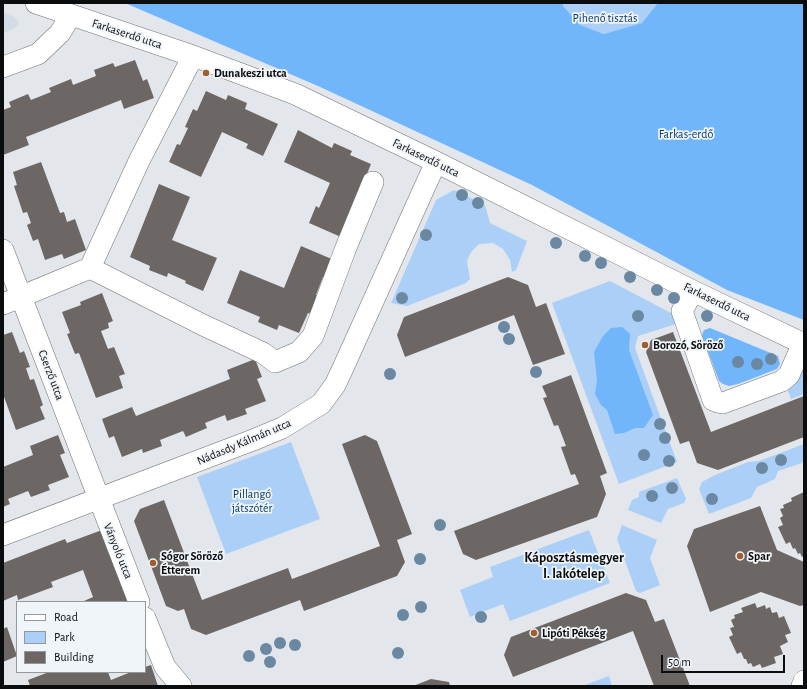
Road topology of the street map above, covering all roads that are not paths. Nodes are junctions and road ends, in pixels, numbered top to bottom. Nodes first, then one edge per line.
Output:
1 (36, 3) edge
2 (71, 16) junction
3 (193, 56) junction
4 (3, 68) edge
5 (436, 162) junction
6 (373, 182) dead end
7 (3, 250) edge
8 (90, 268) junction
9 (693, 291) junction
10 (12, 300) edge
11 (804, 344) edge
12 (98, 500) junction
13 (3, 535) edge
14 (139, 601) edge
15 (146, 621) edge
16 (804, 681) edge
17 (181, 686) edge
18 (802, 686) edge

1 - 2 street, Farkaserdő utca
2 - 3 street, Farkaserdő utca
2 - 4 street
3 - 5 street, Farkaserdő utca
3 - 8 street
5 - 9 street, Farkaserdő utca
5 - 12 street, Nádasdy Kálmán utca
6 - 8 street
7 - 10 street, Cserző utca
8 - 10 street
9 - 11 street, Farkaserdő utca
9 - 11 street
10 - 12 street, Cserző utca
12 - 13 street, Nádasdy Kálmán utca
12 - 14 street, Ványoló utca
15 - 17 street
16 - 18 street

